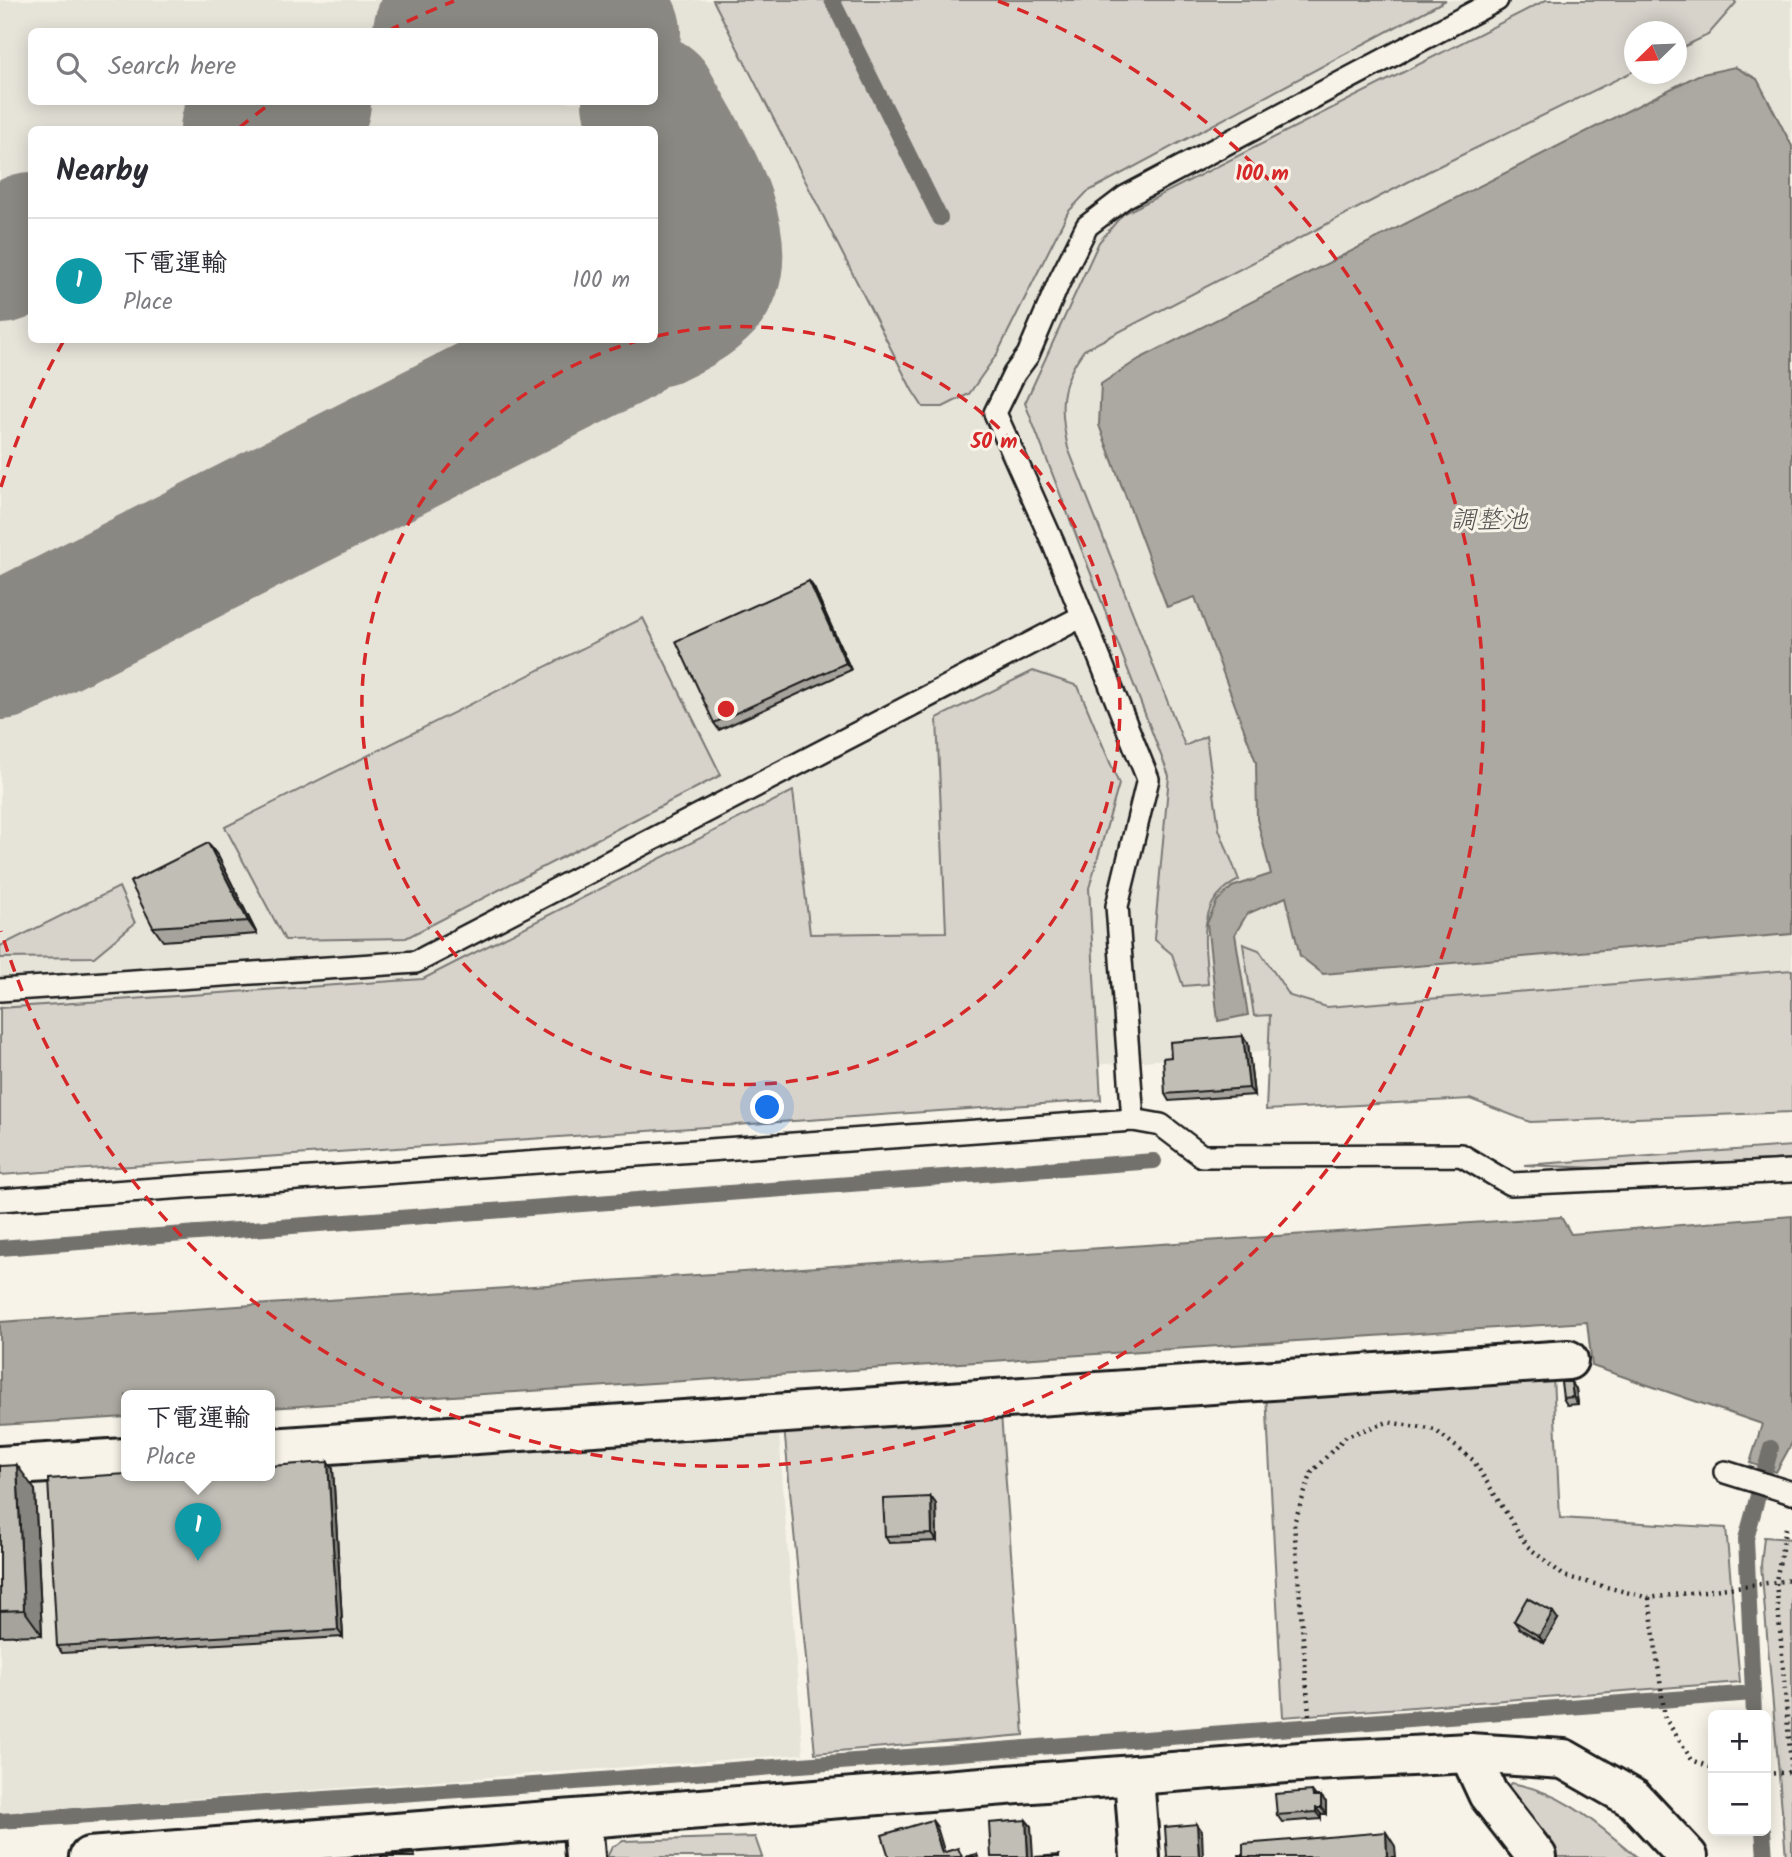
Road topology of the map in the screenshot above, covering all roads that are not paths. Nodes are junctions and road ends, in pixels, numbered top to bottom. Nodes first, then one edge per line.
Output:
1 (1497, 0) edge
2 (1081, 617) junction
3 (0, 990) edge
4 (1133, 1120) junction
5 (1792, 1171) edge
6 (0, 1200) edge
7 (1568, 1360) dead end
8 (275, 1448) edge
9 (121, 1458) edge
10 (0, 1466) edge
11 (1735, 1475) dead end
12 (1782, 1490) edge
13 (1469, 1753) junction
14 (1134, 1777) junction
15 (583, 1839) edge
16 (89, 1857) edge
17 (1140, 1857) edge
18 (1537, 1857) edge
19 (1688, 1857) edge

1 - 2 lane
2 - 3 lane
2 - 4 lane
4 - 5 lane
4 - 6 lane
7 - 8 street
9 - 10 street
11 - 12 lane
13 - 14 street
13 - 18 street
13 - 19 street
14 - 15 street
14 - 17 street
15 - 16 street

